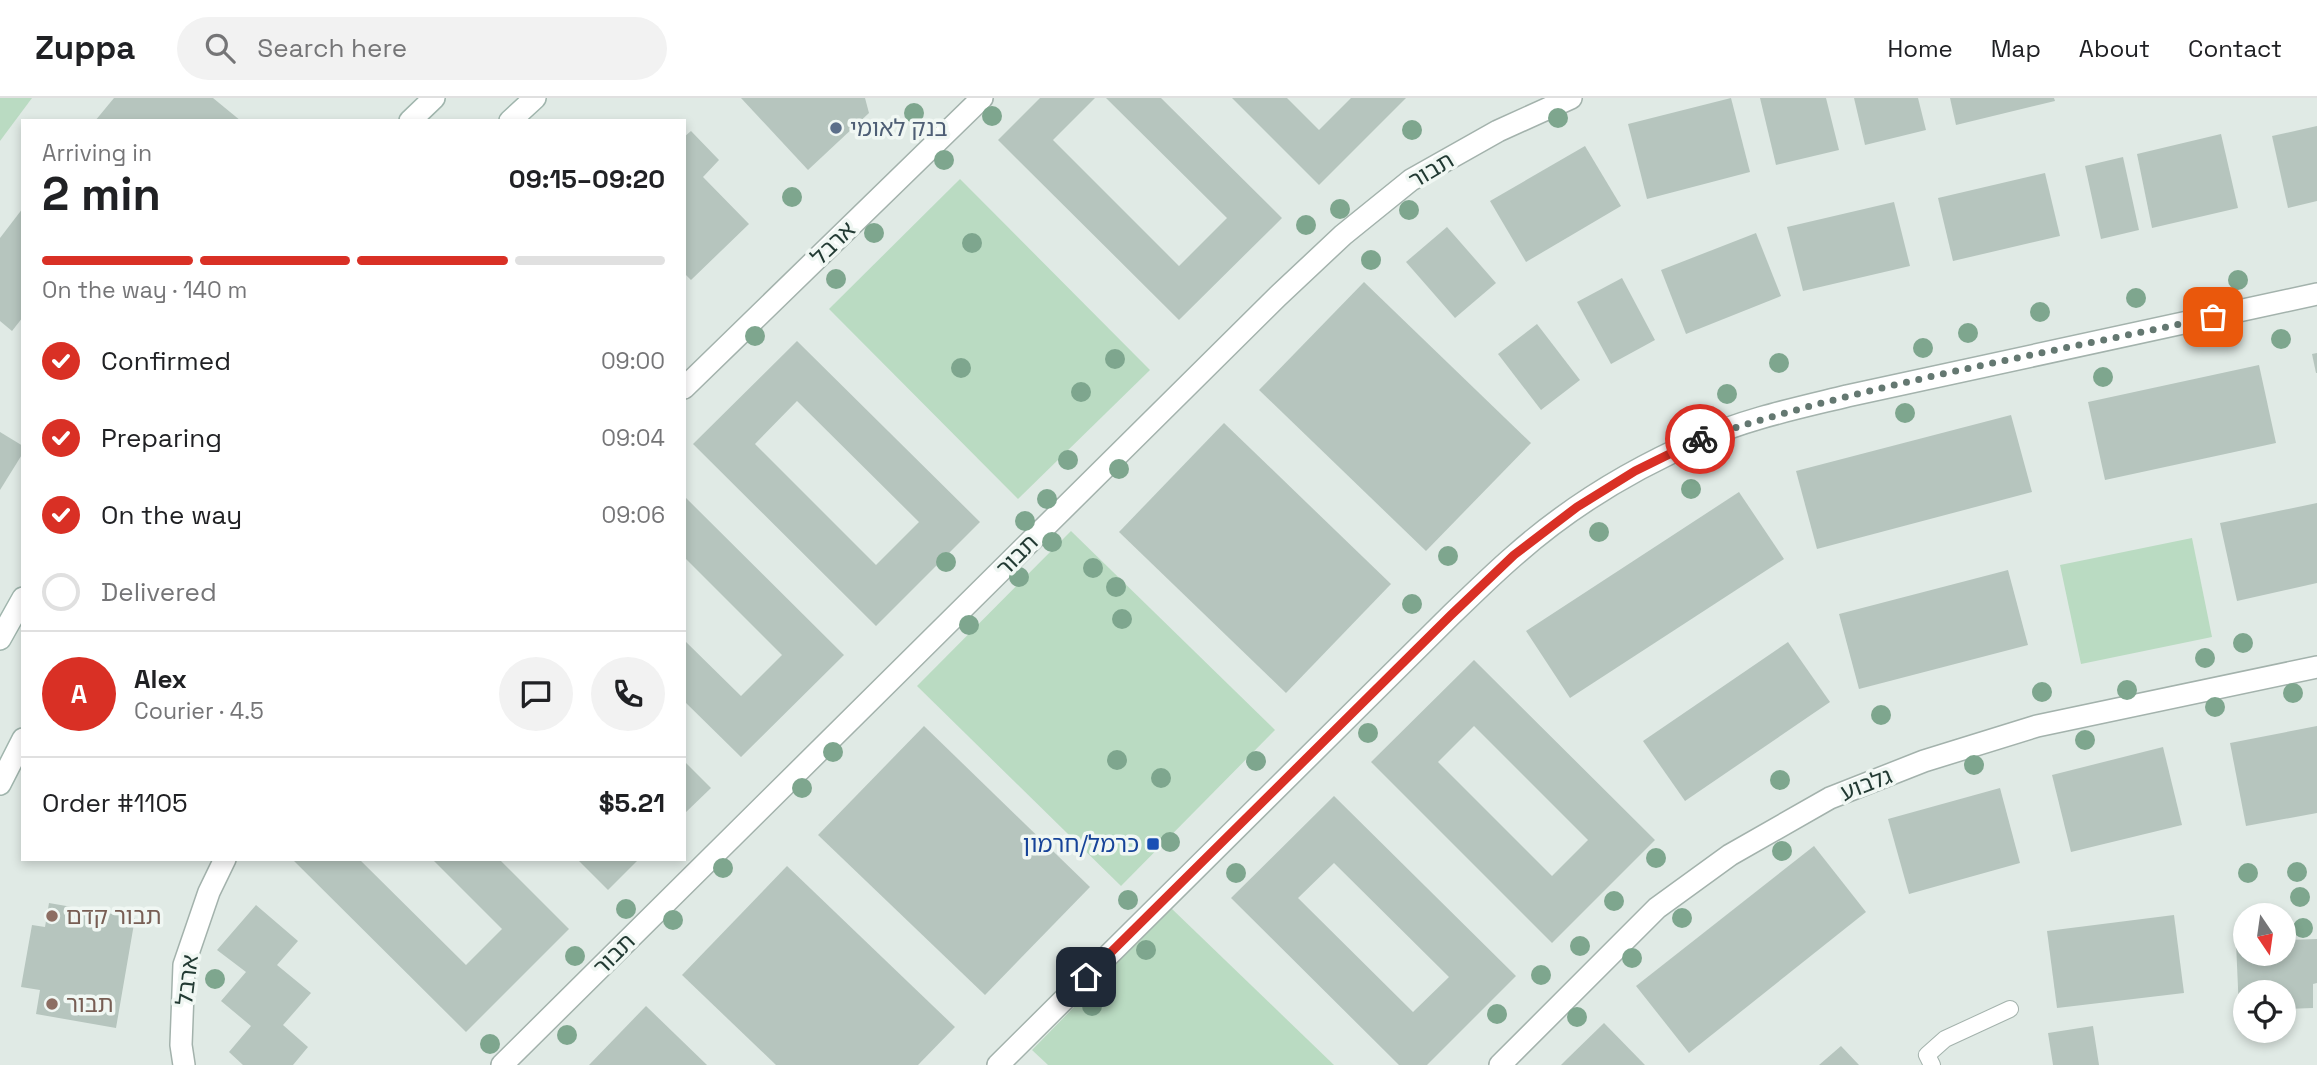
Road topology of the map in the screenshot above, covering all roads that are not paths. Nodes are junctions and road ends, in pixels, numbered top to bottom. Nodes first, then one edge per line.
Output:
1 (434, 98) edge
2 (535, 98) edge
3 (982, 98) edge
4 (1571, 98) edge
5 (412, 119) edge
6 (512, 119) edge
7 (2317, 294) edge
8 (686, 386) edge
9 (21, 602) edge
10 (0, 639) edge
11 (2317, 667) edge
12 (21, 743) edge
13 (0, 785) edge
14 (217, 862) edge
15 (2010, 1009) dead end
16 (184, 1065) edge
17 (502, 1065) edge
18 (998, 1065) edge
19 (1500, 1065) edge
20 (1932, 1065) edge

1 - 5 street
2 - 6 street
3 - 8 street, ארבל
4 - 17 street, תבור
7 - 18 street
9 - 10 street
11 - 19 street, גלבוע
12 - 13 street
14 - 16 street, ארבל
15 - 20 lane

